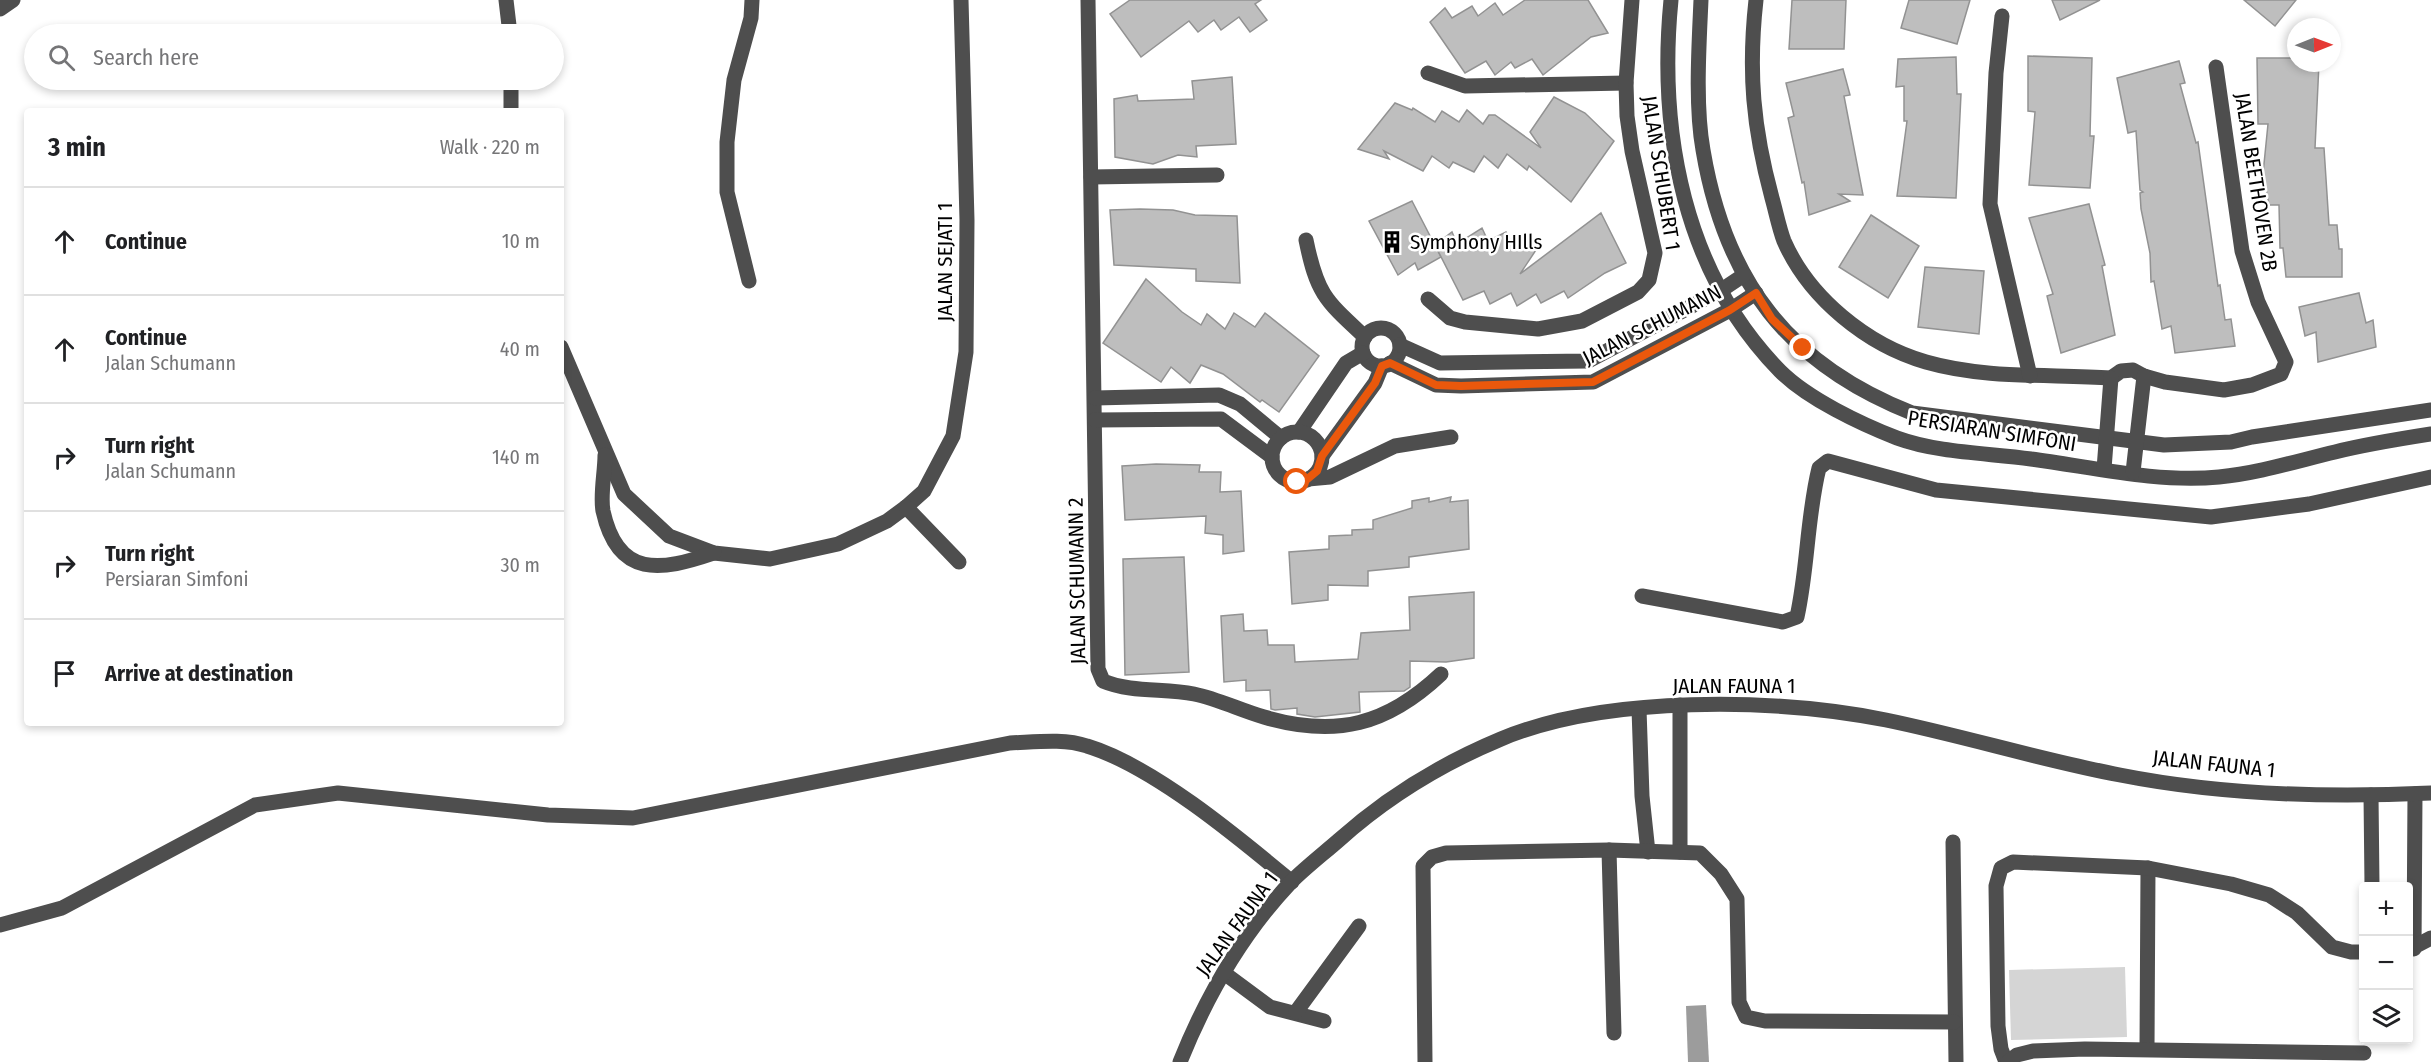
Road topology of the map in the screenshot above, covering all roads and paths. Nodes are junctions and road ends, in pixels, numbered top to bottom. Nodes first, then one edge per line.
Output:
1 (13, 0) edge
2 (506, 0) edge
3 (752, 0) edge
4 (961, 0) edge
5 (1088, 0) edge
6 (1632, 0) edge
7 (1671, 0) edge
8 (1701, 0) edge
9 (1756, 0) edge
10 (0, 9) edge
11 (2002, 16) dead end
12 (509, 24) edge
13 (2216, 67) dead end
14 (1428, 73) dead end
15 (1626, 83) junction
16 (511, 90) edge
17 (511, 108) edge
18 (1217, 175) dead end
19 (1091, 177) junction
20 (1306, 240) dead end
21 (1744, 275) junction
22 (749, 281) dead end
23 (1720, 291) junction
24 (1756, 293) junction
25 (1428, 299) dead end
26 (1730, 310) junction
27 (1365, 337) junction
28 (1400, 345) junction
29 (1364, 353) junction
30 (564, 354) edge
31 (1386, 364) junction
32 (2030, 376) junction
33 (2144, 376) junction
34 (2111, 378) junction
35 (1219, 395) junction
36 (1095, 409) junction
37 (2431, 411) edge
38 (1221, 419) junction
39 (1299, 432) junction
40 (2431, 434) edge
41 (1451, 437) dead end
42 (1281, 438) junction
43 (2108, 439) junction
44 (2137, 442) junction
45 (606, 452) junction
46 (1322, 456) junction
47 (1272, 457) junction
48 (2104, 469) junction
49 (2133, 472) junction
50 (2431, 477) edge
51 (1308, 479) junction
52 (906, 507) junction
53 (714, 553) junction
54 (959, 562) dead end
55 (1642, 596) dead end
56 (1441, 674) dead end
57 (1680, 705) junction
58 (1640, 709) junction
59 (2431, 793) edge
60 (2415, 794) junction
61 (2371, 795) junction
62 (1953, 842) dead end
63 (1609, 850) junction
64 (1648, 852) junction
65 (1680, 852) junction
66 (2148, 868) junction
67 (1292, 882) junction
68 (2372, 882) edge
69 (0, 925) edge
70 (1359, 926) dead end
71 (2411, 936) edge
72 (2431, 938) edge
73 (2413, 949) edge
74 (2359, 952) edge
75 (1224, 973) junction
76 (1296, 1012) junction
77 (1324, 1021) dead end
78 (1954, 1022) junction
79 (1614, 1033) dead end
80 (2147, 1049) junction
81 (2364, 1053) dead end
82 (1180, 1062) edge
83 (1425, 1062) edge
84 (1956, 1062) edge
85 (2007, 1062) edge

1 - 10 street
2 - 12 street
3 - 22 street
4 - 52 street, JALAN SEJATI 1
5 - 19 street
6 - 15 street, JALAN SCHUBERT 1
7 - 23 street, PERSIARAN SIMFONI
8 - 21 street, PERSIARAN SIMFONI
9 - 32 street
11 - 32 street
13 - 33 street, JALAN BEETHOVEN 2B
14 - 15 street
15 - 25 street, JALAN SCHUBERT 1
16 - 17 street
18 - 19 street
19 - 36 street
20 - 27 street
21 - 23 street, JALAN SCHUMANN
21 - 24 street, PERSIARAN SIMFONI
23 - 26 street, PERSIARAN SIMFONI
23 - 28 street, JALAN SCHUMANN
24 - 26 street, JALAN SCHUMANN
24 - 43 street, PERSIARAN SIMFONI
26 - 31 street, JALAN SCHUMANN
26 - 48 street, PERSIARAN SIMFONI
27 - 28 street, JALAN SCHUMANN
27 - 29 street
28 - 31 street
29 - 31 street, JALAN SCHUMANN
29 - 39 street
30 - 45 street, JALAN SEJATI 1
31 - 46 street
32 - 34 street
33 - 34 street
33 - 44 street
34 - 43 street
35 - 36 street
35 - 38 street
35 - 42 street
36 - 38 street
36 - 56 street, JALAN SCHUMANN 2
37 - 44 street, PERSIARAN SIMFONI
38 - 47 street
39 - 42 street
39 - 46 street
40 - 49 street, PERSIARAN SIMFONI
41 - 51 street
42 - 47 street
43 - 44 street, PERSIARAN SIMFONI
43 - 48 street
44 - 49 street
45 - 53 street, JALAN SEJATI 1
45 - 53 street
46 - 51 street
47 - 51 street
48 - 49 street, PERSIARAN SIMFONI
50 - 55 street
52 - 53 street, JALAN SEJATI 1
52 - 54 street
57 - 58 street, JALAN FAUNA 1
57 - 61 street, JALAN FAUNA 1
57 - 65 street
58 - 64 street
58 - 67 street, JALAN FAUNA 1
59 - 60 street, JALAN FAUNA 1
60 - 61 street, JALAN FAUNA 1
60 - 71 street
61 - 68 street
62 - 78 street
63 - 64 street
63 - 79 street
63 - 83 street
64 - 65 street
65 - 78 street
66 - 74 street
66 - 80 street
66 - 85 street
67 - 69 street
67 - 75 street, JALAN FAUNA 1
70 - 76 street
72 - 73 street
75 - 76 street
75 - 82 street, JALAN FAUNA 1
76 - 77 street
78 - 84 street
80 - 81 street
80 - 85 street

